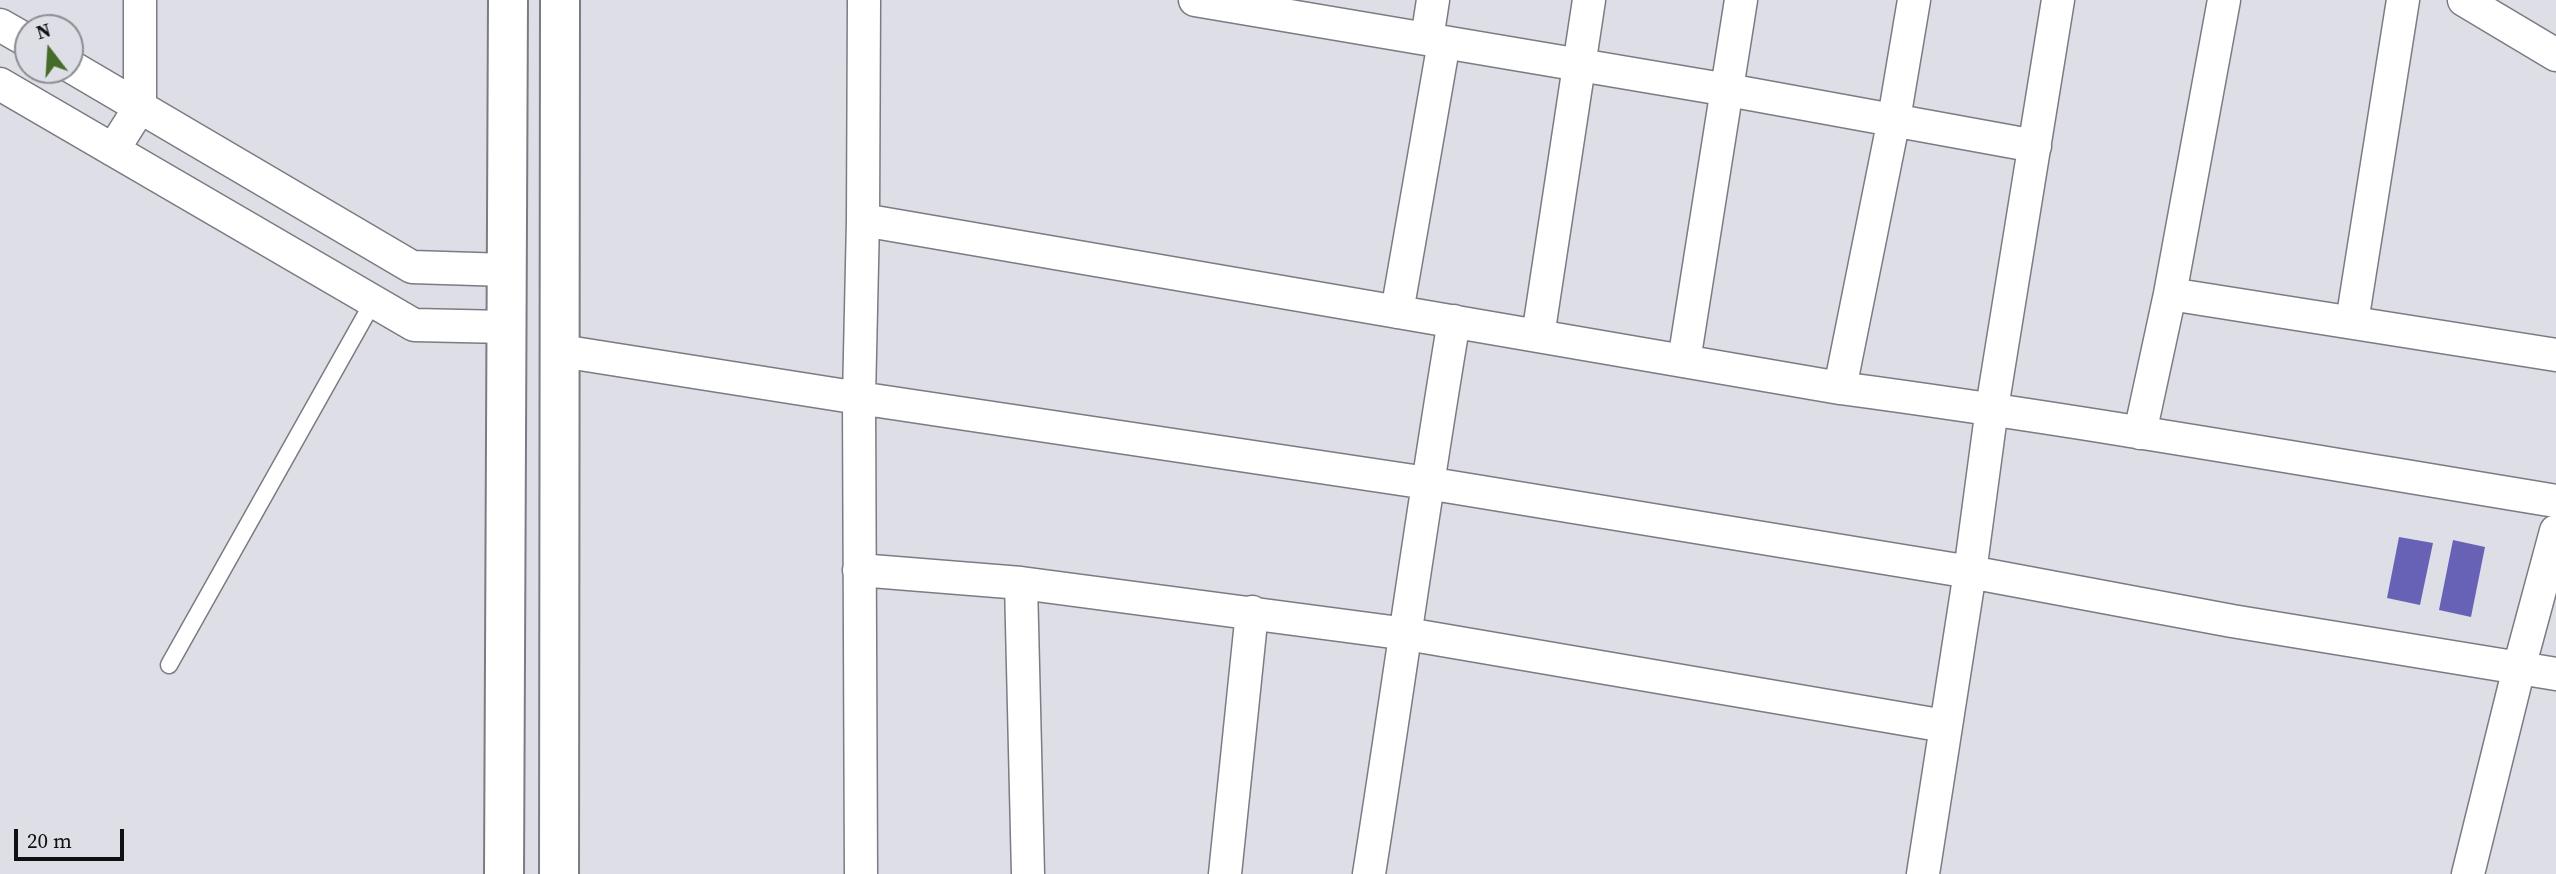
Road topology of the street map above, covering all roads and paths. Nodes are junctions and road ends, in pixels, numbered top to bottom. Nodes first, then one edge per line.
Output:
1 (140, 0) edge
2 (508, 0) edge
3 (560, 0) edge
4 (864, 0) edge
5 (1195, 0) edge
6 (1433, 0) edge
7 (1589, 0) edge
8 (1741, 0) edge
9 (1914, 0) edge
10 (2057, 0) edge
11 (2224, 0) edge
12 (2403, 0) edge
13 (2465, 0) edge
14 (1436, 41) junction
15 (2556, 55) edge
16 (1580, 65) junction
17 (84, 74) edge
18 (0, 84) edge
19 (1728, 90) junction
20 (140, 107) junction
21 (1894, 119) junction
22 (2035, 146) junction
23 (113, 150) junction
24 (863, 220) junction
25 (507, 270) junction
26 (2170, 295) junction
27 (373, 302) junction
28 (1397, 312) junction
29 (1454, 321) junction
30 (2352, 322) junction
31 (507, 327) junction
32 (1538, 336) junction
33 (561, 351) junction
34 (2556, 355) edge
35 (1684, 361) junction
36 (1840, 388) junction
37 (859, 398) junction
38 (1992, 408) junction
39 (2140, 433) junction
40 (1427, 482) junction
41 (2556, 501) edge
42 (2556, 531) edge
43 (859, 570) junction
44 (1970, 572) junction
45 (1021, 583) junction
46 (1252, 612) junction
47 (1407, 634) junction
48 (169, 665) dead end
49 (2519, 668) junction
50 (2556, 674) edge
51 (1945, 726) junction
52 (504, 874) edge
53 (559, 874) edge
54 (861, 874) edge
55 (1028, 874) edge
56 (1225, 874) edge
57 (1369, 874) edge
58 (1923, 874) edge
59 (2468, 874) edge

1 - 20 street
2 - 25 street
3 - 33 street
4 - 24 street
5 - 14 street
6 - 14 street
7 - 16 street
8 - 19 street
9 - 21 street
10 - 22 street
11 - 26 street
12 - 30 street
13 - 15 street
14 - 16 street
14 - 28 street
16 - 19 street
16 - 32 street
17 - 20 street
18 - 23 street
19 - 21 street
19 - 35 street
20 - 23 street
20 - 25 street
21 - 22 street
21 - 36 street
22 - 38 street
23 - 27 street
24 - 28 street
24 - 37 street
25 - 31 street
26 - 30 street
26 - 39 street
27 - 31 street
27 - 48 lane
28 - 29 street
29 - 32 street
29 - 40 street
30 - 34 street
31 - 52 street
32 - 35 street
33 - 37 street
33 - 53 street
35 - 36 street
36 - 38 street
37 - 40 street
37 - 43 street
38 - 39 street
38 - 44 street
39 - 41 street
40 - 44 street
40 - 47 street
42 - 49 street
43 - 45 street
43 - 54 street
44 - 49 street
44 - 51 street
45 - 46 street
45 - 55 street
46 - 47 street
46 - 56 street
47 - 51 street
47 - 57 street
49 - 50 street
49 - 59 street
51 - 58 street

